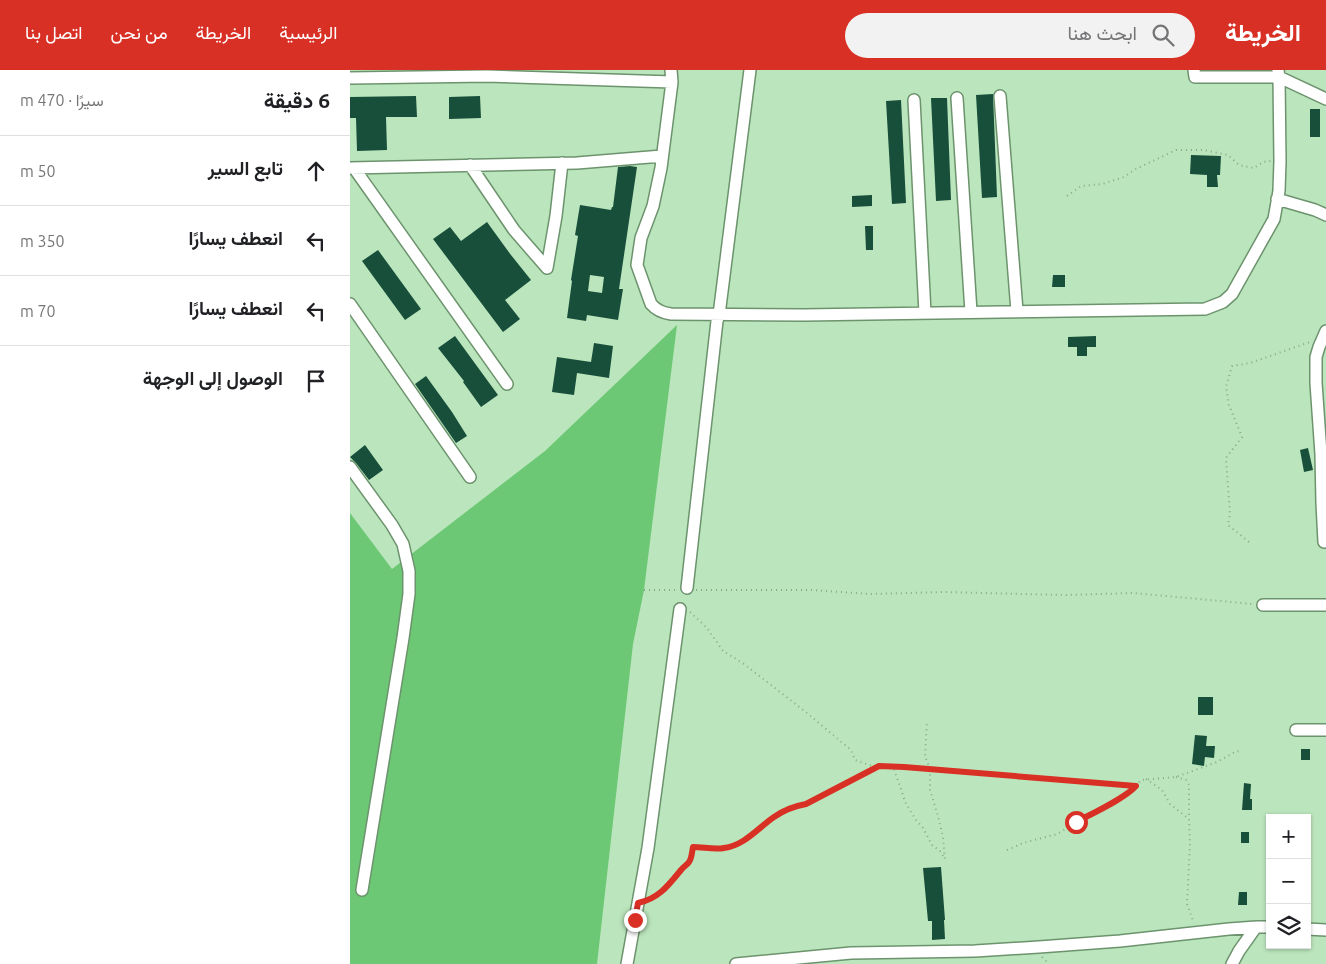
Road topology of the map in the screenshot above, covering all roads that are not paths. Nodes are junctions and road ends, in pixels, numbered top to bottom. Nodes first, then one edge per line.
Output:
1 (750, 70) edge
2 (1194, 70) edge
3 (1278, 73) edge
4 (672, 76) edge
5 (350, 78) edge
6 (1000, 96) dead end
7 (957, 98) dead end
8 (1326, 99) edge
9 (914, 100) dead end
10 (662, 156) junction
11 (562, 163) junction
12 (470, 166) junction
13 (352, 168) edge
14 (1277, 199) junction
15 (1326, 216) edge
16 (350, 304) edge
17 (971, 312) junction
18 (1017, 312) junction
19 (925, 313) junction
20 (719, 315) junction
21 (1325, 334) edge
22 (507, 384) dead end
23 (350, 467) edge
24 (470, 477) dead end
25 (1324, 542) dead end
26 (688, 589) road end
27 (1263, 605) road end
28 (1326, 606) edge
29 (680, 609) road end
30 (1296, 730) dead end
31 (1326, 730) edge
32 (362, 890) dead end
33 (1256, 927) junction
34 (1266, 927) edge
35 (1311, 929) edge
36 (1326, 930) edge
37 (627, 964) edge
38 (736, 964) edge
39 (1232, 964) edge

1 - 20 street
2 - 3 street
3 - 8 street
3 - 14 street
4 - 5 street
4 - 10 street
6 - 18 street
7 - 17 street
9 - 19 street
10 - 11 street
10 - 20 street
11 - 12 street
11 - 12 street
12 - 13 street
13 - 22 street
14 - 15 street
14 - 18 street
16 - 24 street
17 - 18 street
17 - 19 street
19 - 20 street
20 - 26 street
21 - 25 street
23 - 32 street
27 - 28 street
29 - 37 street
30 - 31 street
33 - 34 street
33 - 38 street
33 - 39 street
35 - 36 street

